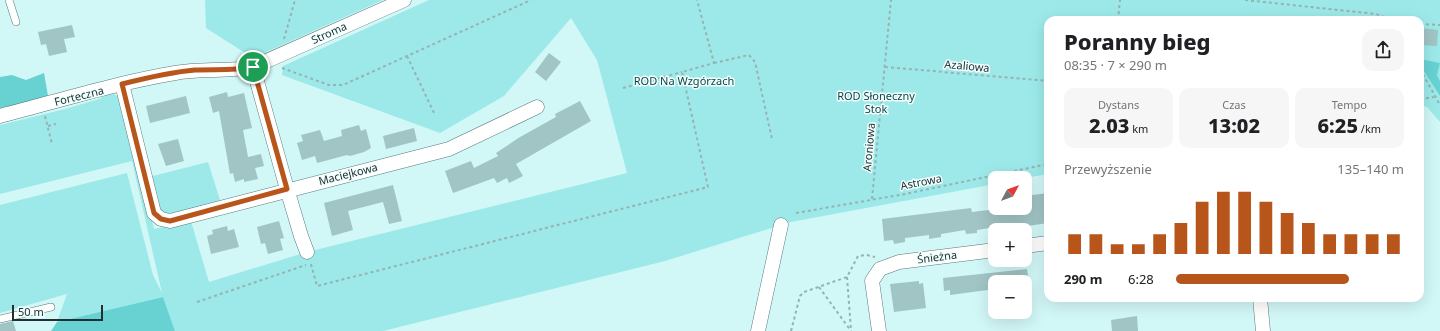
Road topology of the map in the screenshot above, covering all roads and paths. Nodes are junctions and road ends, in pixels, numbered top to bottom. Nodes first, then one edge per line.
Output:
1 (9, 0) edge
2 (294, 0) edge
3 (404, 0) edge
4 (531, 0) edge
5 (697, 0) edge
6 (891, 0) edge
7 (1120, 0) edge
8 (1245, 0) edge
9 (1118, 16) edge
10 (1381, 16) edge
11 (16, 22) dead end
12 (1424, 24) edge
13 (1440, 26) edge
14 (407, 56) junction
15 (277, 57) junction
16 (714, 63) junction
17 (253, 67) junction
18 (885, 67) junction
19 (682, 72) junction
20 (1424, 77) edge
21 (1044, 81) edge
22 (122, 84) junction
23 (623, 88) dead end
24 (1434, 97) junction
25 (1424, 98) edge
26 (1440, 105) edge
27 (538, 107) dead end
28 (45, 113) dead end
29 (435, 115) dead end
30 (0, 116) edge
31 (56, 124) dead end
32 (48, 126) junction
33 (772, 138) dead end
34 (52, 144) dead end
35 (1044, 165) edge
36 (287, 189) junction
37 (872, 199) junction
38 (796, 213) dead end
39 (781, 225) dead end
40 (1044, 244) edge
41 (1032, 245) edge
42 (988, 251) edge
43 (309, 258) junction
44 (885, 267) junction
45 (847, 277) junction
46 (818, 287) junction
47 (197, 302) dead end
48 (1260, 302) edge
49 (52, 307) dead end
50 (0, 319) edge
51 (758, 331) edge
52 (791, 331) edge
53 (851, 331) edge
54 (879, 331) edge
55 (1263, 331) edge

1 - 11 lane
2 - 15 path
3 - 15 street, Stroma
4 - 14 path
5 - 16 path
6 - 18 path, Aroniowa
7 - 9 path
8 - 10 path
12 - 13 path
14 - 15 path
14 - 29 path
15 - 17 street, Stroma
16 - 19 path
16 - 33 path
17 - 22 street, Forteczna
17 - 36 street
18 - 21 path, Azaliowa
18 - 37 path, Aroniowa
19 - 23 path
19 - 43 path
20 - 24 path
22 - 30 street, Forteczna
22 - 36 street, Maciejkowa
24 - 25 path
24 - 26 path
27 - 36 street, Maciejkowa
28 - 32 path
31 - 32 path
32 - 34 path
35 - 37 path, Astrowa
36 - 43 street
37 - 38 path, Astrowa
39 - 51 street
40 - 41 street
42 - 44 street, Śnieżna
43 - 47 path
44 - 45 path
44 - 54 street
45 - 46 path
45 - 53 path
46 - 52 path
46 - 53 path
48 - 55 street
49 - 50 lane

